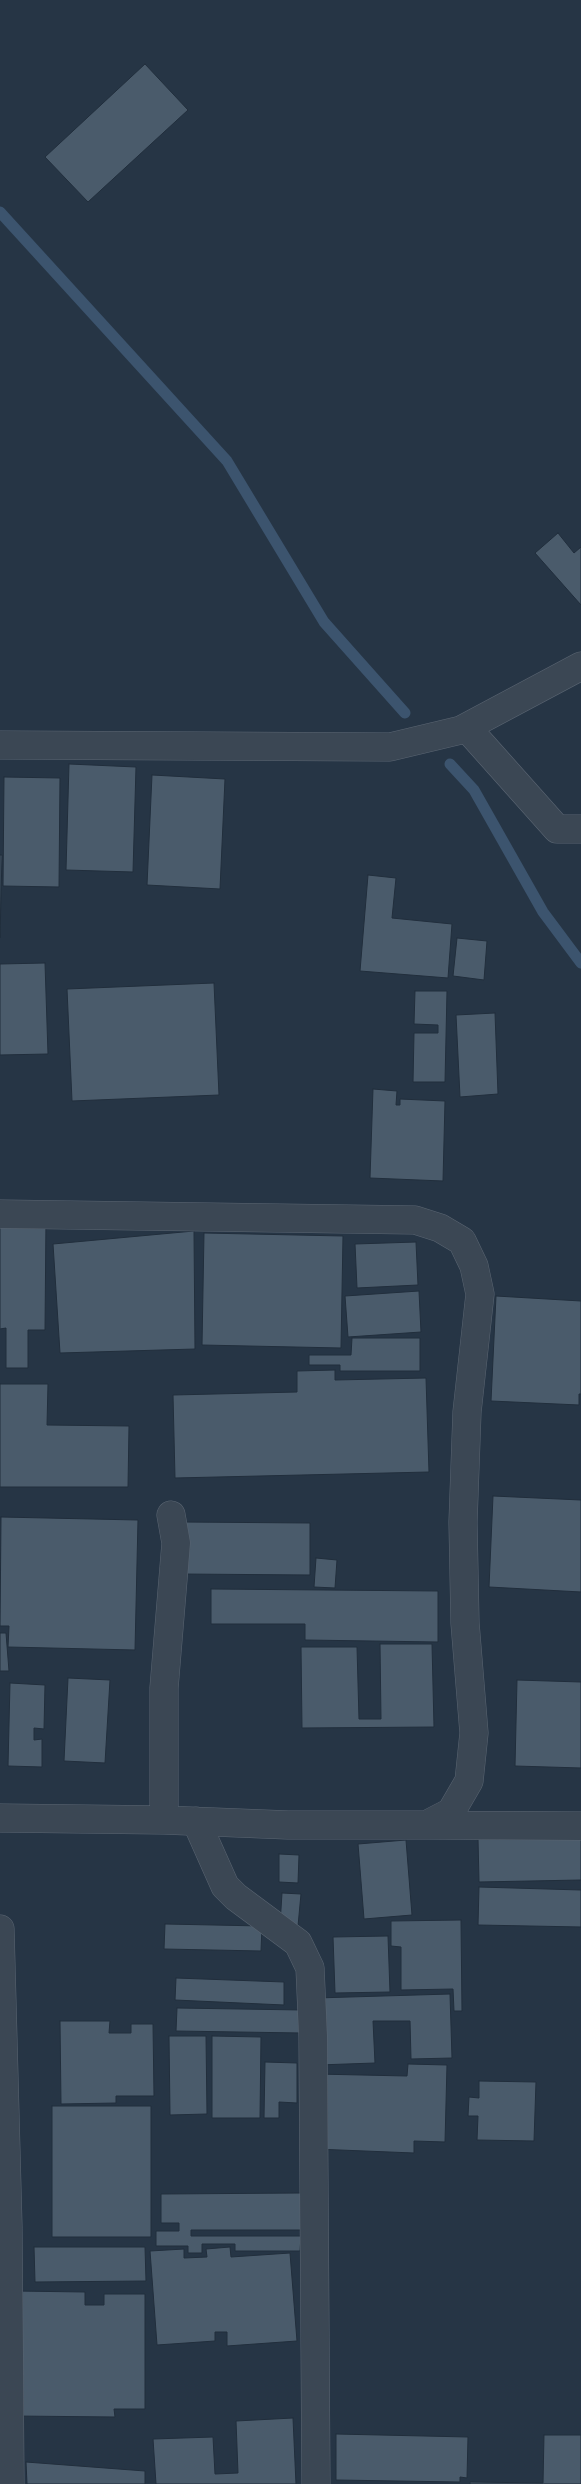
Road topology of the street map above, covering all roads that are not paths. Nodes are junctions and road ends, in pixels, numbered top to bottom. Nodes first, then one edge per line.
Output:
1 (581, 666) edge
2 (467, 728) junction
3 (0, 745) edge
4 (581, 829) edge
5 (0, 1214) edge
6 (171, 1515) dead end
7 (0, 1818) edge
8 (164, 1820) junction
9 (196, 1821) junction
10 (426, 1825) junction
11 (581, 1826) edge
12 (0, 1929) edge
13 (10, 2484) edge
14 (316, 2484) edge

1 - 2 street
2 - 3 street
2 - 4 street
5 - 10 street
6 - 8 street
7 - 8 street
8 - 9 street
9 - 10 street
9 - 14 street
10 - 11 street
12 - 13 street

